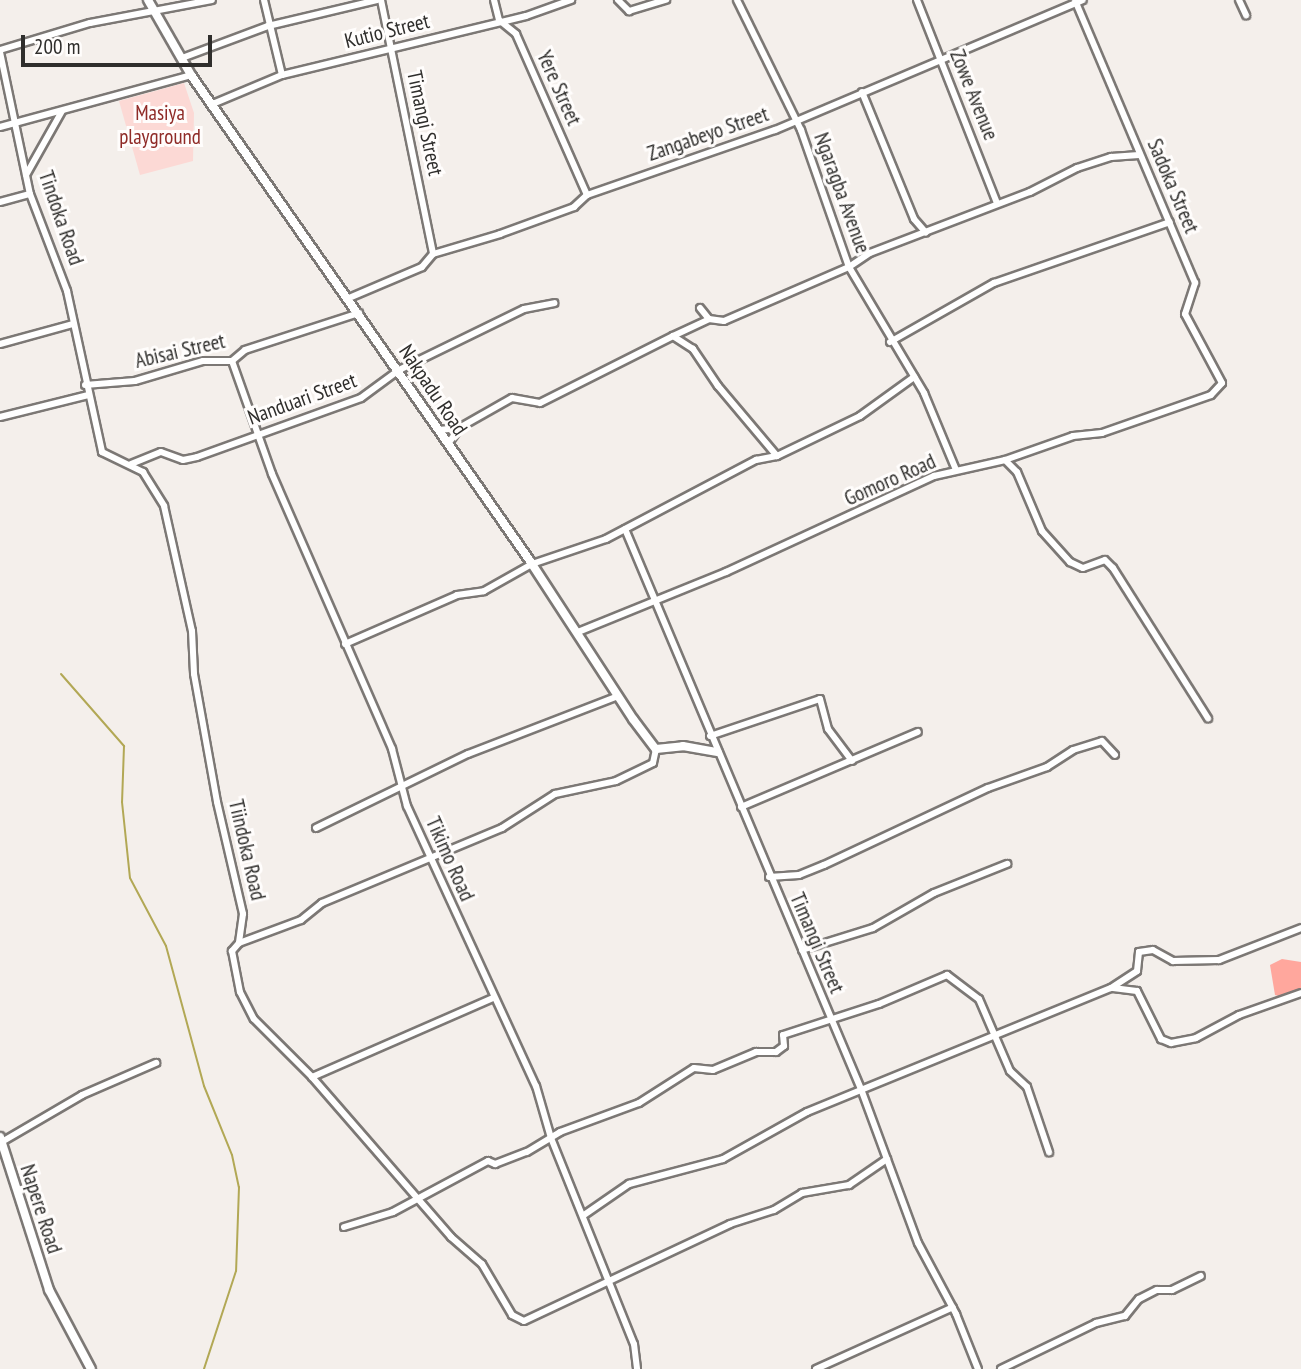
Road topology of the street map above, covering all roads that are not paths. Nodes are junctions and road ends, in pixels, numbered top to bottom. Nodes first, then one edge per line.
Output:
1 (148, 0) edge
2 (212, 0) edge
3 (264, 0) edge
4 (379, 0) edge
5 (494, 0) edge
6 (571, 0) edge
7 (618, 0) edge
8 (666, 0) edge
9 (737, 0) edge
10 (916, 0) edge
11 (1239, 0) edge
12 (1078, 1) edge
13 (156, 12) junction
14 (1246, 15) dead end
15 (499, 20) junction
16 (272, 26) junction
17 (391, 45) junction
18 (0, 51) edge
19 (182, 58) junction
20 (941, 59) junction
21 (191, 75) junction
22 (282, 75) junction
23 (862, 92) junction
24 (215, 103) junction
25 (62, 111) junction
26 (796, 120) junction
27 (16, 122) junction
28 (0, 127) edge
29 (1139, 155) junction
30 (26, 174) junction
31 (30, 194) junction
32 (587, 195) junction
33 (0, 202) edge
34 (998, 204) junction
35 (1170, 222) junction
36 (926, 233) junction
37 (433, 254) junction
38 (849, 267) junction
39 (349, 298) junction
40 (554, 303) dead end
41 (359, 313) junction
42 (709, 319) junction
43 (698, 322) junction
44 (73, 324) junction
45 (673, 336) junction
46 (890, 342) junction
47 (0, 344) edge
48 (232, 361) junction
49 (399, 370) junction
50 (914, 377) junction
51 (1222, 383) joint
52 (85, 384) junction
53 (88, 395) junction
54 (0, 417) edge
55 (459, 428) junction
56 (439, 430) junction
57 (256, 435) junction
58 (448, 444) junction
59 (777, 456) junction
60 (1005, 460) junction
61 (131, 464) junction
62 (956, 470) junction
63 (625, 529) junction
64 (532, 564) junction
65 (655, 600) junction
66 (578, 632) junction
67 (345, 644) junction
68 (618, 696) junction
69 (1208, 718) dead end
70 (918, 732) dead end
71 (710, 736) junction
72 (656, 749) junction
73 (717, 752) junction
74 (1115, 755) dead end
75 (852, 761) junction
76 (400, 786) junction
77 (741, 807) junction
78 (316, 828) dead end
79 (432, 858) junction
80 (1007, 864) dead end
81 (769, 877) junction
82 (1301, 928) edge
83 (239, 943) junction
84 (802, 950) junction
85 (1111, 989) junction
86 (1301, 993) edge
87 (494, 998) junction
88 (830, 1019) junction
89 (994, 1037) junction
90 (156, 1063) dead end
91 (313, 1077) junction
92 (861, 1089) junction
93 (551, 1138) junction
94 (0, 1141) edge
95 (1049, 1152) dead end
96 (887, 1159) junction
97 (417, 1199) junction
98 (584, 1215) junction
99 (344, 1227) dead end
100 (1201, 1276) dead end
101 (609, 1280) junction
102 (953, 1307) junction
103 (92, 1369) edge
104 (637, 1369) edge
105 (816, 1369) edge
106 (978, 1369) edge
107 (1001, 1369) edge

1 - 13 street, Nakpadu Road
2 - 13 street
3 - 16 street
4 - 16 street
4 - 17 street, Timangi Street
5 - 15 street, Yere Street
6 - 15 street, Kutio Street
7 - 8 street
9 - 26 street, Ngaragba Avenue
10 - 20 street, Zowe Avenue
11 - 14 street
12 - 20 street, Zangabeyo Street
12 - 29 street, Sadoka Street
13 - 18 street
13 - 19 street, Nakpadu Road
15 - 17 street, Kutio Street
15 - 32 street, Yere Street
16 - 19 street
16 - 22 street
17 - 22 street, Kutio Street
17 - 37 street, Timangi Street
18 - 27 street, Tindoka Road
19 - 21 street, Nakpadu Road
20 - 23 street, Zangabeyo Street
20 - 34 street, Zowe Avenue
21 - 24 street, Nakpadu Road
21 - 25 street
22 - 24 street, Kutio Street
23 - 26 street, Zangabeyo Street
23 - 36 street
24 - 39 street, Nakpadu Road
25 - 27 street
25 - 30 street
26 - 32 street, Zangabeyo Street
26 - 38 street, Ngaragba Avenue
27 - 28 street
27 - 30 street, Tindoka Road
29 - 34 street
29 - 35 street, Sadoka Street
30 - 31 street, Tindoka Road
31 - 33 street
31 - 44 street, Tindoka Road
32 - 37 street, Zangabeyo Street
34 - 36 street
35 - 46 street
35 - 51 street, Sadoka Street
36 - 38 street
37 - 39 street, Zangabeyo Street
38 - 42 street
38 - 46 street, Ngaragba Avenue
39 - 41 street, Nakpadu Road
40 - 49 street, Nanduari Street
41 - 48 street, Abisai Street
41 - 49 street, Nakpadu Road
42 - 43 street
42 - 43 street
43 - 45 street
44 - 47 street
44 - 52 street, Tindoka Road
45 - 55 street
45 - 59 street
46 - 50 street, Ngaragba Avenue
48 - 52 street, Abisai Street
48 - 57 street, Tikimo Road
49 - 56 street, Nakpadu Road
49 - 57 street, Nanduari Street
50 - 59 street
50 - 62 street, Ngaragba Avenue
51 - 60 street, Gomoro Road
52 - 53 street, Tindoka Road
53 - 54 street
53 - 61 street, Tiindoka Road
55 - 56 street
55 - 58 street
56 - 58 street, Nakpadu Road
57 - 61 street, Nanduari Street
57 - 67 street, Tikimo Road
58 - 64 street, Nakpadu Road
59 - 63 street
60 - 62 street, Gomoro Road
60 - 69 street
61 - 83 street, Tiindoka Road
62 - 65 street, Gomoro Road
63 - 64 street
63 - 65 street, Timangi Street
64 - 66 street, Nakpadu Road
64 - 67 street
65 - 66 street, Gomoro Road
65 - 71 street, Timangi Street
66 - 68 street, Nakpadu Road
67 - 76 street, Tikimo Road
68 - 72 street, Nakpadu Road
68 - 76 street
70 - 75 street
71 - 73 street, Timangi Street
71 - 75 street
72 - 73 street
72 - 79 street
73 - 77 street, Timangi Street
74 - 81 street
75 - 77 street
76 - 78 street
76 - 79 street, Tikimo Road
77 - 81 street, Timangi Street
79 - 83 street
79 - 87 street, Tikimo Road
80 - 84 street
81 - 84 street, Timangi Street
82 - 85 street
83 - 91 street, Tiindoka Road
84 - 88 street, Timangi Street
85 - 86 street
85 - 89 street
87 - 91 street
87 - 93 street, Tikimo Road
88 - 89 street
88 - 92 street, Timangi Street
88 - 93 street
89 - 92 street
89 - 95 street
90 - 94 street
91 - 97 street, Tiindoka Road
92 - 96 street, Timangi Street
92 - 98 street
93 - 97 street
93 - 98 street, Tikimo Road
94 - 103 street, Napere Road
96 - 101 street
96 - 102 street, Timangi Street
97 - 99 street
97 - 101 street, Tiindoka Road
98 - 101 street, Tikimo Road
100 - 107 street
101 - 104 street, Tikimo Road
102 - 105 street
102 - 106 street, Timangi Street

